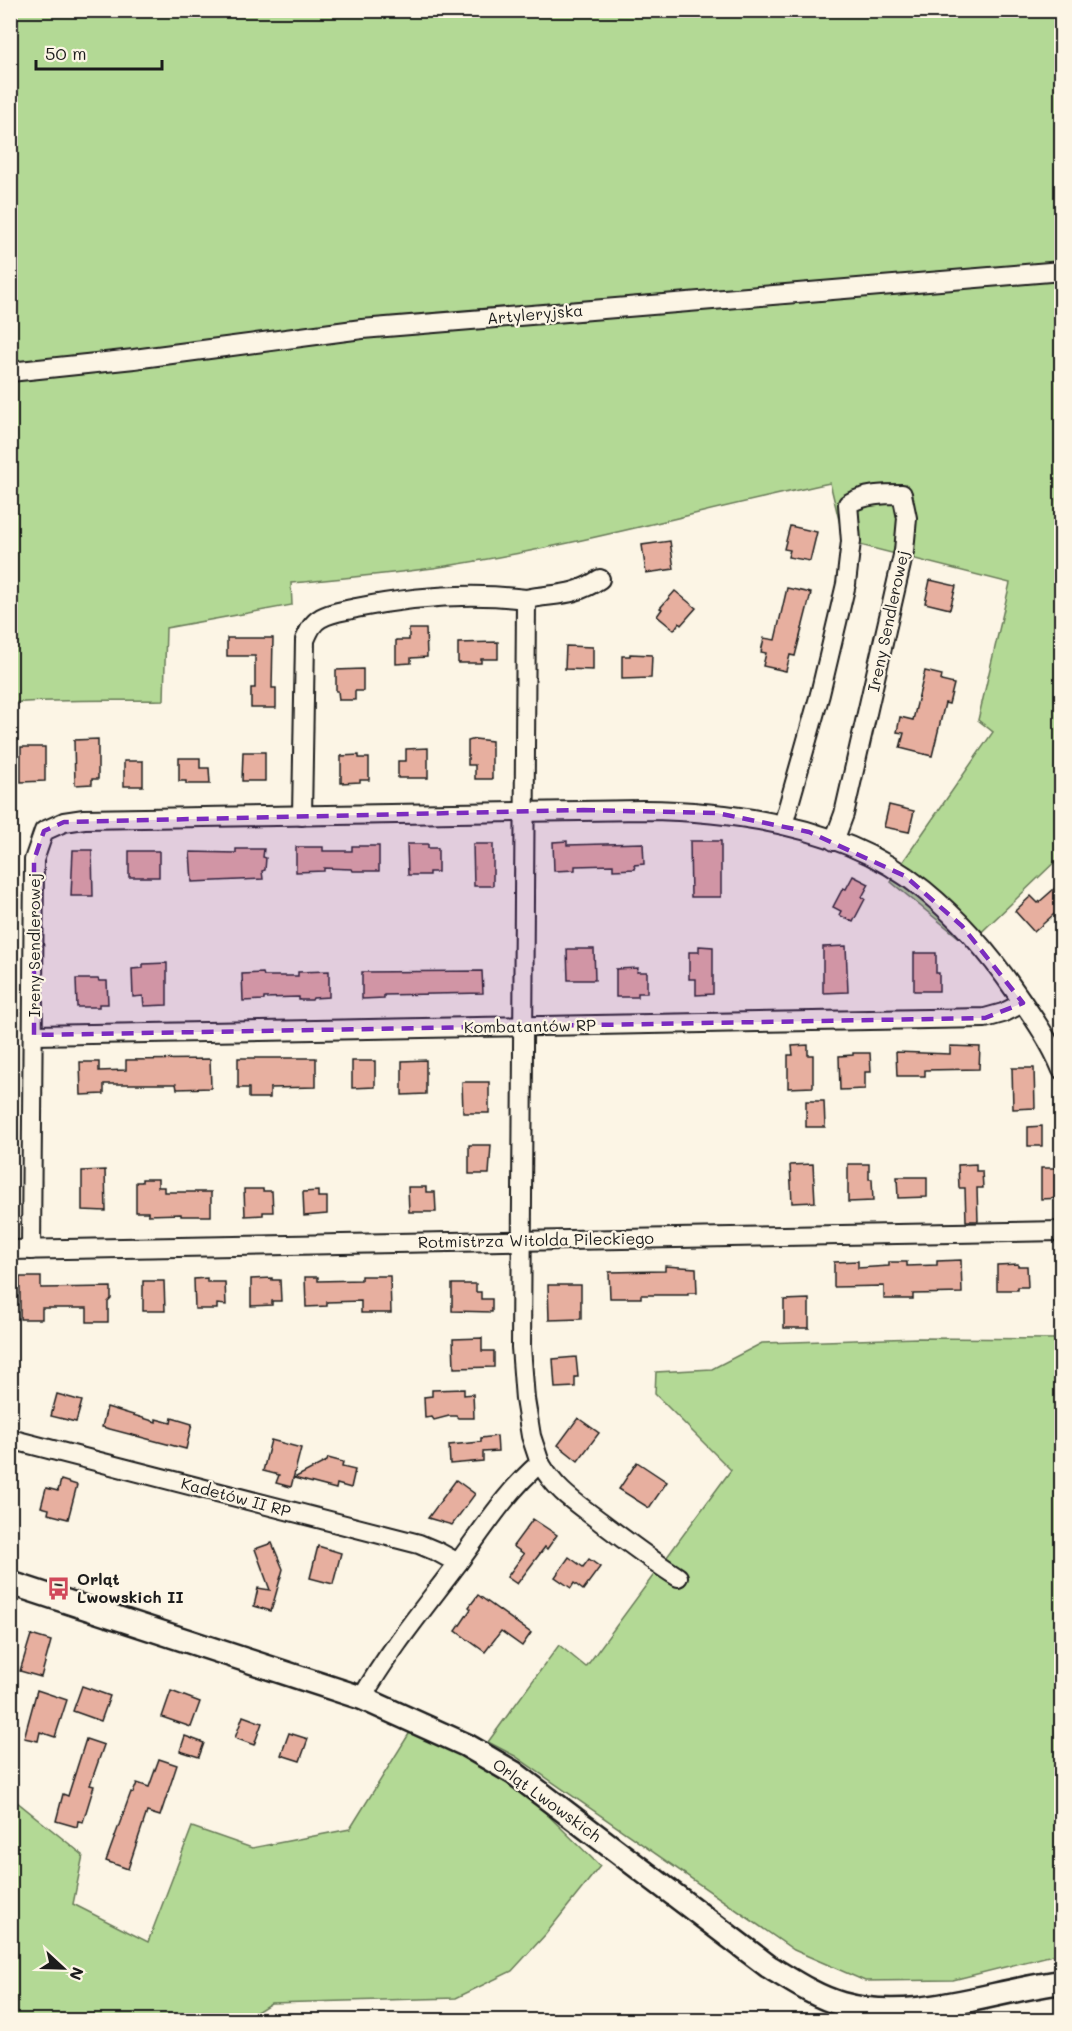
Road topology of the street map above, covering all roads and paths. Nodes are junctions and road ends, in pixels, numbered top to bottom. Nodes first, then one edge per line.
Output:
1 (1062, 271) edge
2 (10, 372) edge
3 (600, 579) dead end
4 (526, 599) junction
5 (525, 812) junction
6 (302, 816) junction
7 (783, 825) junction
8 (834, 841) junction
9 (1023, 1003) junction
10 (522, 1026) junction
11 (34, 1035) junction
12 (1062, 1070) edge
13 (1062, 1231) edge
14 (522, 1241) junction
15 (10, 1250) edge
16 (32, 1250) junction
17 (10, 1439) edge
18 (540, 1464) junction
19 (458, 1563) junction
20 (678, 1577) dead end
21 (10, 1583) edge
22 (362, 1698) junction
23 (1062, 1982) edge

1 - 2 street, Artyleryjska
3 - 4 street
4 - 5 street
4 - 6 street
5 - 6 street, Ireny Sendlerowej
5 - 7 street, Ireny Sendlerowej
5 - 10 street
6 - 11 street, Ireny Sendlerowej
7 - 8 street, Ireny Sendlerowej
7 - 8 street, Ireny Sendlerowej
8 - 9 street, Ireny Sendlerowej
9 - 10 street, Kombatantów RP
9 - 12 street, Ireny Sendlerowej
10 - 11 street, Kombatantów RP
10 - 14 street
11 - 16 street, Ireny Sendlerowej
13 - 14 street, Rotmistrza Witolda Pileckiego
14 - 16 street, Rotmistrza Witolda Pileckiego
14 - 18 street
15 - 16 street, Rotmistrza Witolda Pileckiego
17 - 19 street, Kadetów II RP
18 - 19 street
18 - 20 street
19 - 22 street
21 - 22 street, Orląt Lwowskich
22 - 23 street, Orląt Lwowskich

